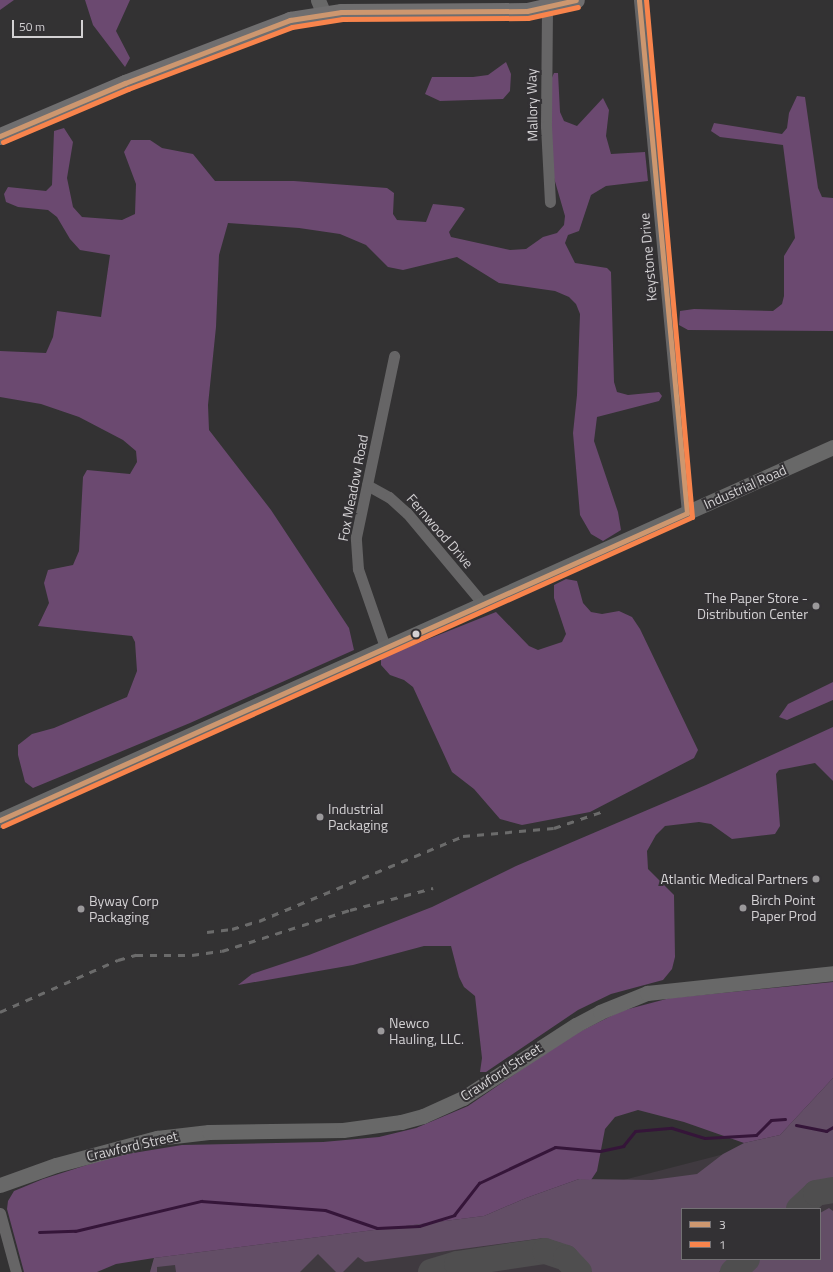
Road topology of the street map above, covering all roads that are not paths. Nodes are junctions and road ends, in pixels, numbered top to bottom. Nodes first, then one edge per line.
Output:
1 (576, 0) edge
2 (639, 0) edge
3 (321, 7) edge
4 (547, 8) junction
5 (0, 136) edge
6 (550, 202) dead end
7 (394, 356) dead end
8 (833, 447) edge
9 (367, 485) junction
10 (687, 513) junction
11 (484, 605) junction
12 (385, 647) junction
13 (0, 820) edge
14 (833, 972) edge
15 (0, 1185) edge
16 (0, 1213) edge
17 (16, 1272) edge

1 - 4 main road
2 - 10 street, Keystone Drive
3 - 4 main road
3 - 5 main road
4 - 6 street, Mallory Way
7 - 9 street, Fox Meadow Road
8 - 10 street, Industrial Road
9 - 11 street, Fernwood Drive
9 - 12 street, Fox Meadow Road
10 - 11 street, Industrial Road
11 - 12 street, Industrial Road
12 - 13 street, Industrial Road
14 - 15 street, Crawford Street
16 - 17 street

